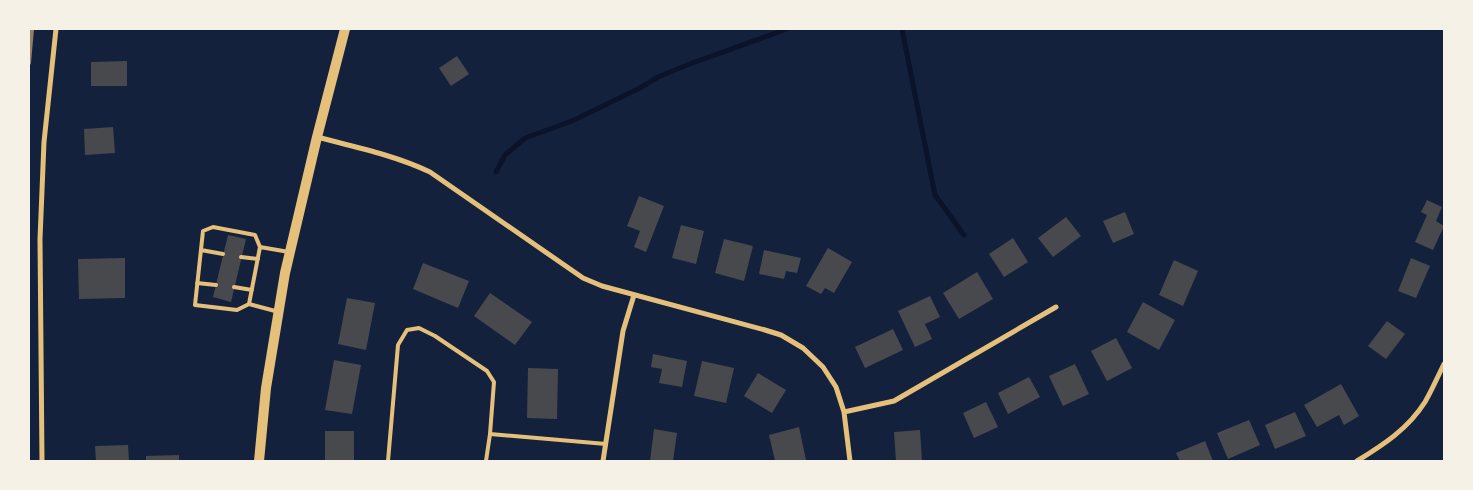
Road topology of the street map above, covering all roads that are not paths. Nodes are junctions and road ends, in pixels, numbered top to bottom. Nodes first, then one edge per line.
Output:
1 (56, 29) edge
2 (345, 29) edge
3 (317, 137) junction
4 (260, 247) junction
5 (201, 250) junction
6 (290, 252) junction
7 (223, 254) dead end
8 (242, 257) dead end
9 (258, 259) junction
10 (197, 283) junction
11 (216, 285) dead end
12 (234, 287) dead end
13 (252, 290) junction
14 (634, 295) junction
15 (249, 304) junction
16 (1056, 307) dead end
17 (279, 312) junction
18 (1444, 364) edge
19 (844, 412) junction
20 (490, 434) junction
21 (606, 444) junction
22 (42, 461) edge
23 (259, 461) edge
24 (388, 461) edge
25 (486, 461) edge
26 (603, 461) edge
27 (850, 461) edge
28 (1357, 461) edge

1 - 22 street
2 - 3 main road
3 - 6 main road
3 - 14 street
4 - 5 lane
4 - 6 lane
4 - 9 lane
5 - 7 lane
5 - 10 lane
6 - 17 main road
8 - 9 lane
9 - 13 lane
10 - 11 lane
10 - 15 lane
12 - 13 lane
13 - 15 lane
14 - 19 street
14 - 21 street
15 - 17 lane
16 - 19 street
17 - 23 main road
18 - 28 street
19 - 27 street
20 - 21 lane
20 - 24 lane
20 - 25 lane
21 - 26 street

